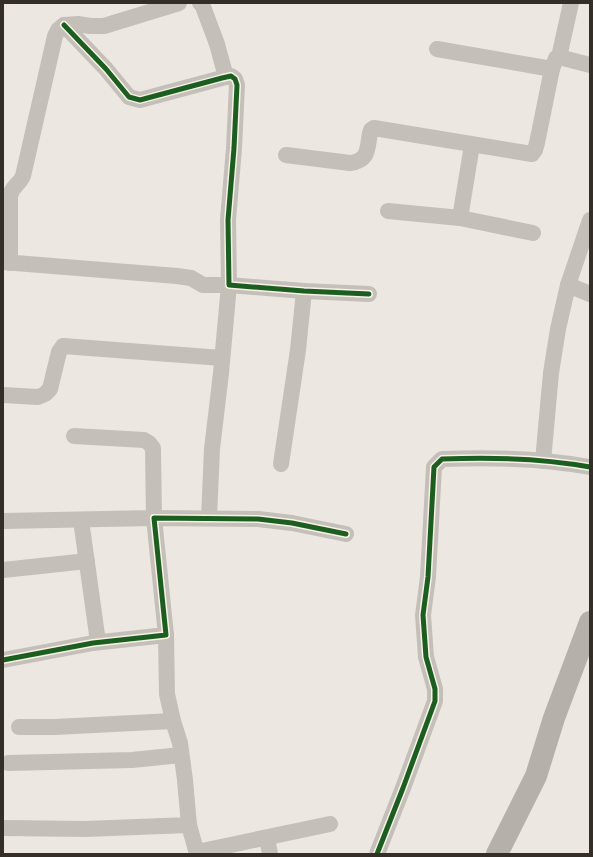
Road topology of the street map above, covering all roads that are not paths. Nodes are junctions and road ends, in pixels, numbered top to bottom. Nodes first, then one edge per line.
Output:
1 (176, 3) edge
2 (200, 3) edge
3 (571, 3) edge
4 (64, 25) junction
5 (437, 49) dead end
6 (555, 63) junction
7 (590, 65) edge
8 (226, 77) junction
9 (472, 145) junction
10 (286, 155) dead end
11 (388, 211) dead end
12 (460, 218) junction
13 (590, 220) edge
14 (533, 234) dead end
15 (6, 263) edge
16 (229, 285) junction
17 (568, 285) junction
18 (304, 291) junction
19 (369, 294) dead end
20 (590, 294) edge
21 (222, 358) junction
22 (3, 395) edge
23 (74, 436) dead end
24 (543, 461) junction
25 (281, 464) dead end
26 (590, 467) edge
27 (154, 518) junction
28 (209, 518) junction
29 (81, 520) junction
30 (3, 521) edge
31 (346, 534) dead end
32 (87, 561) junction
33 (3, 570) edge
34 (590, 622) edge
35 (166, 635) junction
36 (98, 642) junction
37 (3, 660) edge
38 (173, 721) junction
39 (19, 727) dead end
40 (181, 754) junction
41 (8, 764) dead end
42 (330, 824) dead end
43 (189, 825) junction
44 (3, 828) edge
45 (267, 838) junction
46 (197, 853) edge
47 (270, 854) edge
48 (376, 854) edge
49 (497, 854) edge

1 - 4 street
2 - 8 street
3 - 6 street
4 - 8 street
4 - 15 street
5 - 6 street
6 - 7 street
6 - 9 street
8 - 16 street
9 - 10 street
9 - 12 street
11 - 12 street
12 - 14 street
13 - 17 street
15 - 16 street
16 - 18 street
16 - 21 street
17 - 20 street
17 - 24 street
18 - 19 street
18 - 25 street
21 - 22 street
21 - 28 street
23 - 27 street
24 - 26 street
24 - 48 street
27 - 28 street
27 - 29 street
27 - 35 street
28 - 31 street
29 - 30 street
29 - 32 street
32 - 33 street
32 - 36 street
34 - 49 street
35 - 36 street
35 - 38 street
36 - 37 street
38 - 39 street
38 - 40 street
40 - 41 street
40 - 43 street
42 - 45 street
43 - 44 street
43 - 46 street
45 - 46 street
45 - 47 street

